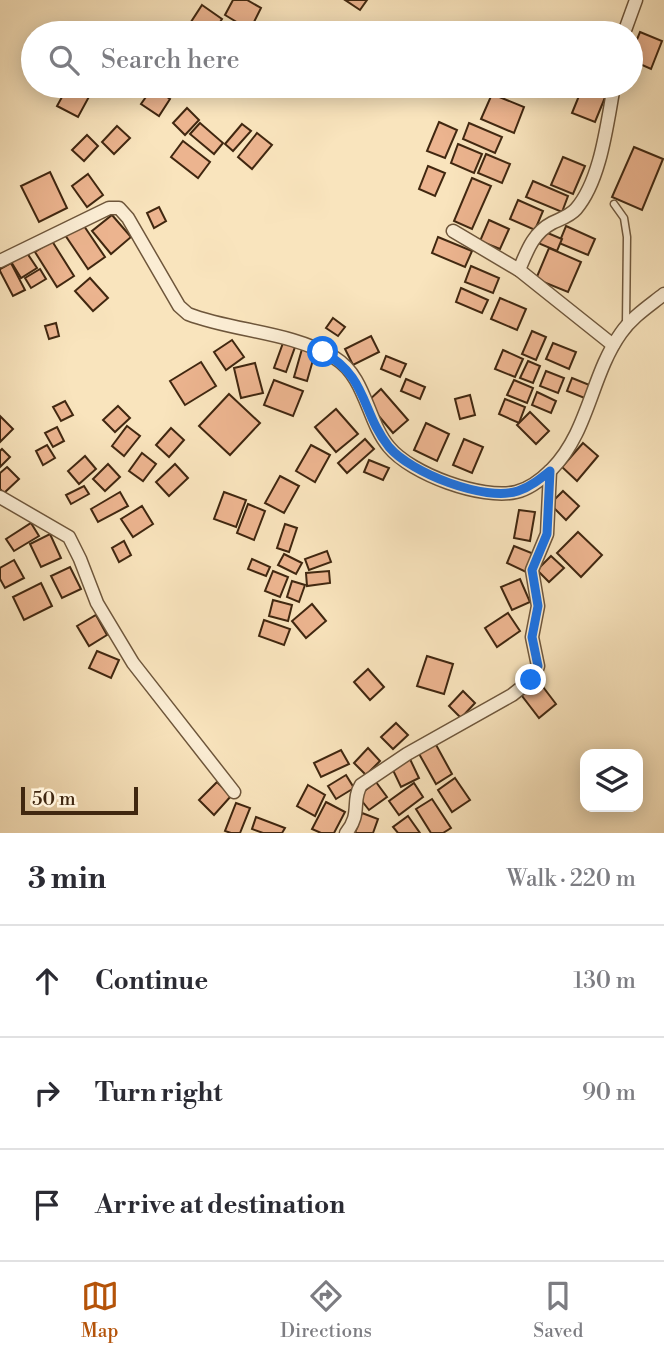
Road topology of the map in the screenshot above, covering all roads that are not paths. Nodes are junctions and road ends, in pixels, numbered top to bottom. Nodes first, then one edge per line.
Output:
1 (636, 0) edge
2 (628, 21) edge
3 (612, 98) edge
4 (614, 204) dead end
5 (453, 232) dead end
6 (0, 261) edge
7 (519, 270) junction
8 (664, 294) edge
9 (626, 326) junction
10 (613, 345) junction
11 (550, 471) junction
12 (0, 497) edge
13 (234, 792) dead end
14 (346, 833) edge

1 - 2 street
3 - 7 street
4 - 9 lane
5 - 7 street
6 - 11 street
7 - 10 street
8 - 9 street
9 - 10 street
10 - 11 street
11 - 14 street
12 - 13 street

